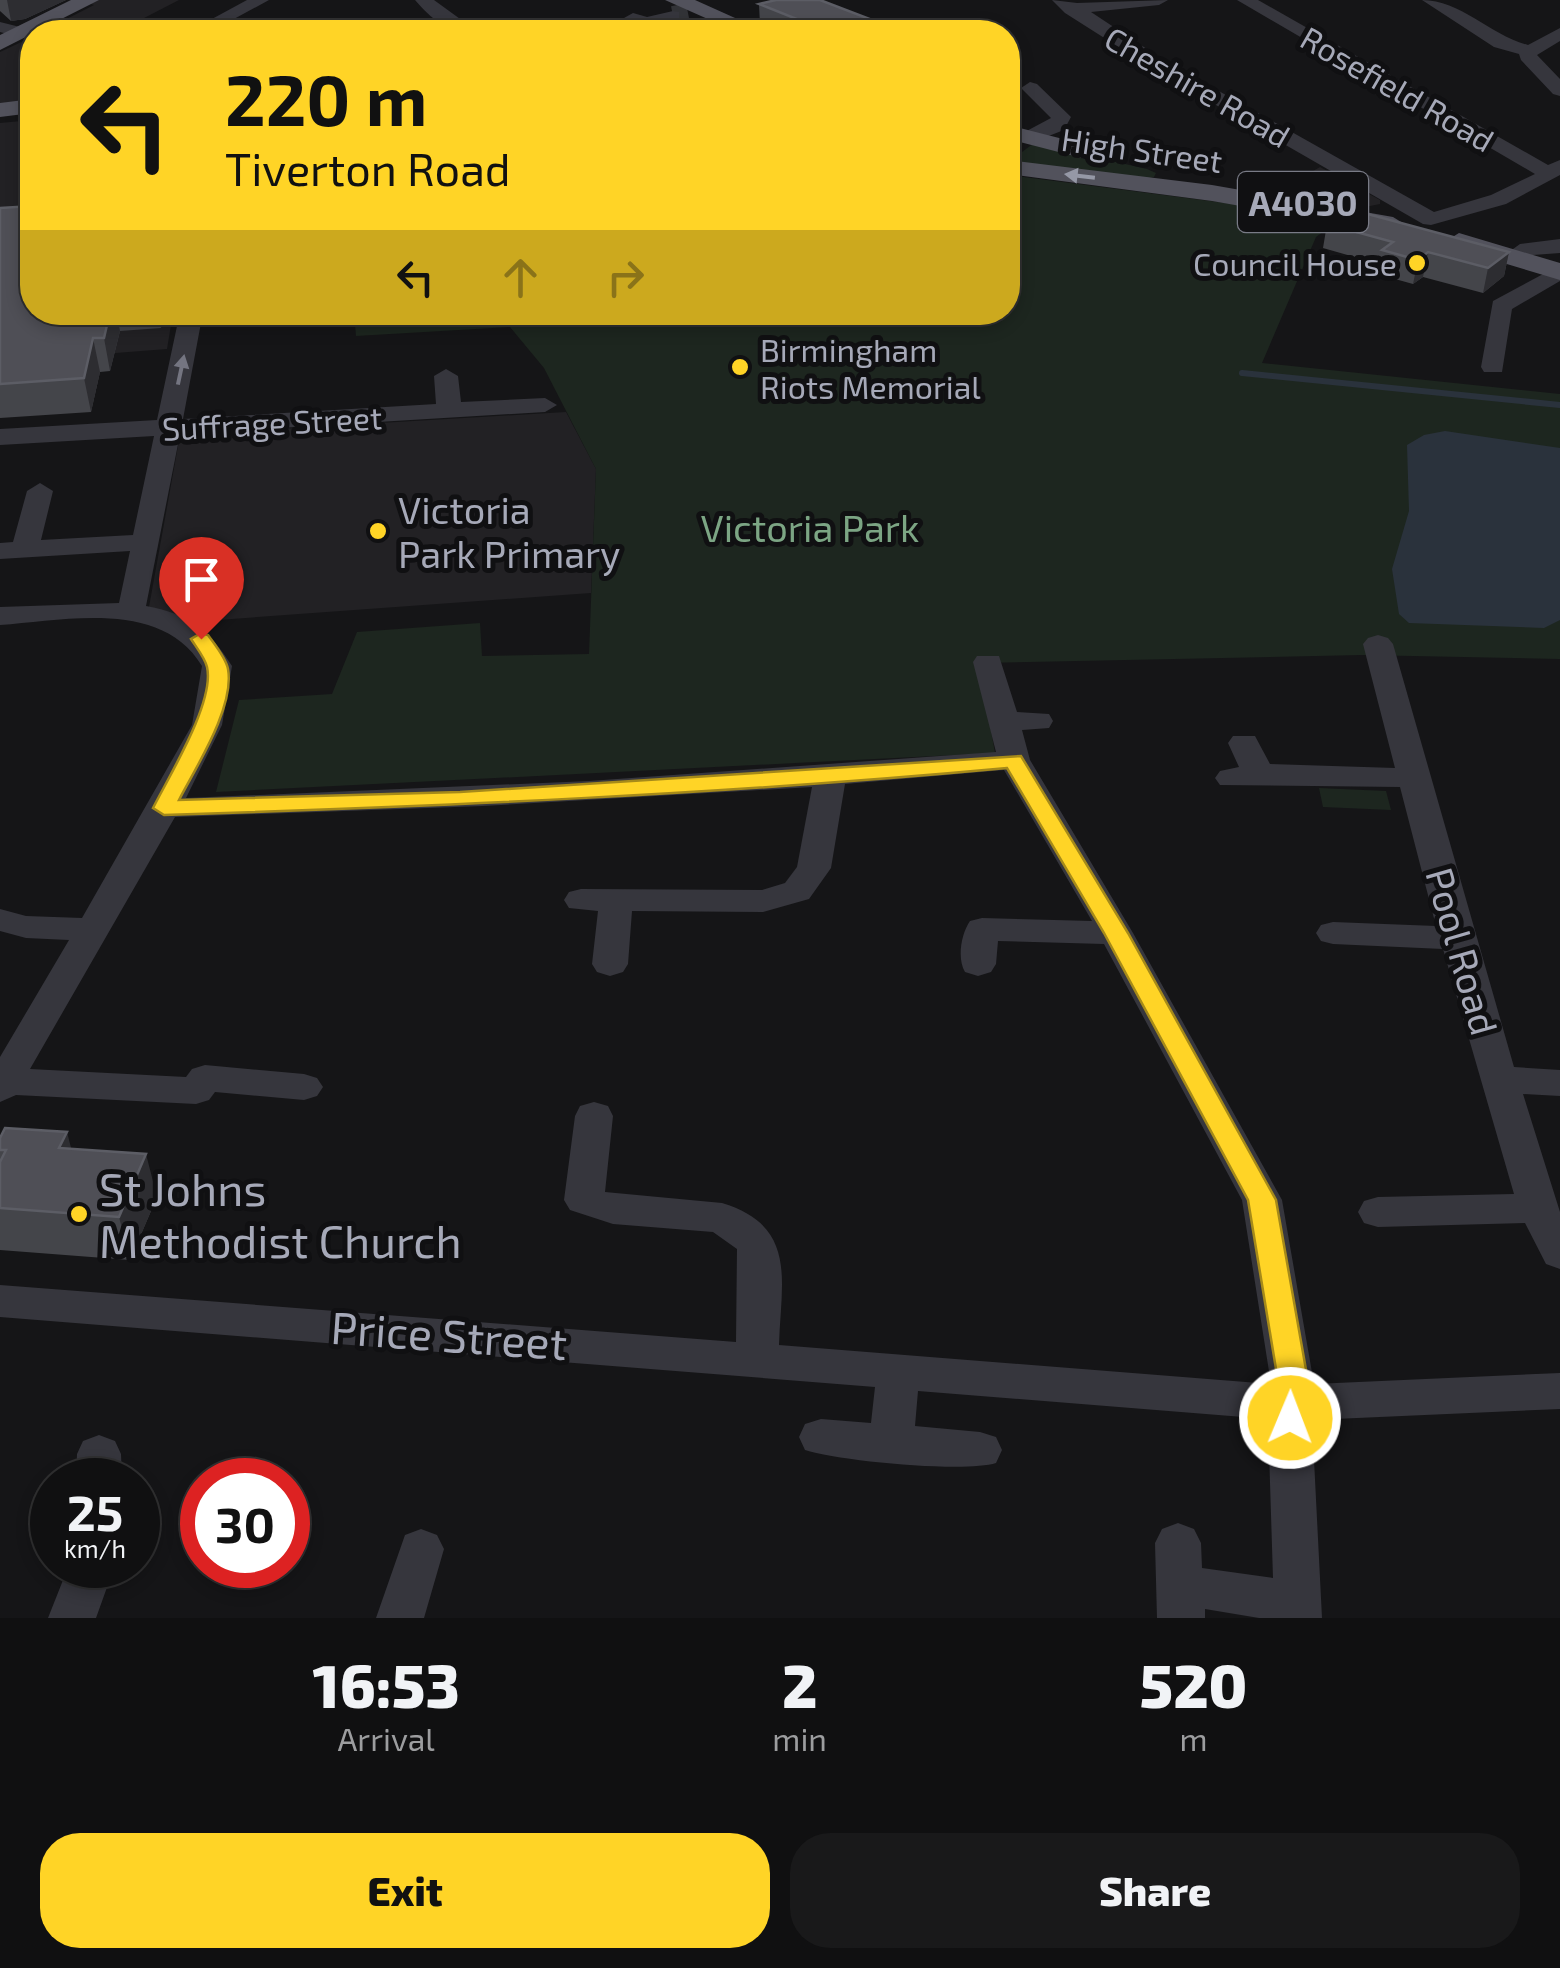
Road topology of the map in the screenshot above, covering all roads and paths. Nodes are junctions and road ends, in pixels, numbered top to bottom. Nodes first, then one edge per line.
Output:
1 (88, 0) edge
2 (260, 0) edge
3 (424, 0) edge
4 (1159, 0) edge
5 (1246, 0) edge
6 (1430, 0) edge
7 (883, 2) dead end
8 (1066, 4) edge
9 (684, 10) edge
10 (634, 18) dead end
11 (48, 20) edge
12 (221, 20) edge
13 (447, 20) edge
14 (639, 20) tunnel mouth
15 (655, 20) tunnel mouth
16 (717, 20) tunnel mouth
17 (886, 20) edge
18 (1560, 33) edge
19 (1530, 51) junction
20 (1054, 82) dead end
21 (1030, 88) junction
22 (1020, 89) edge
23 (1560, 90) edge
24 (1020, 135) edge
25 (1020, 136) edge
26 (1020, 168) edge
27 (1555, 170) edge
28 (1155, 177) junction
29 (1428, 225) junction
30 (1560, 246) edge
31 (1512, 257) junction
32 (1560, 272) edge
33 (189, 325) edge
34 (1494, 367) dead end
35 (446, 376) dead end
36 (544, 405) dead end
37 (449, 412) junction
38 (168, 428) junction
39 (0, 437) edge
40 (40, 491) dead end
41 (148, 542) junction
42 (12, 550) edge
43 (132, 612) junction
44 (0, 616) edge
45 (1378, 644) dead end
46 (988, 662) dead end
47 (1038, 720) dead end
48 (1003, 721) junction
49 (1244, 743) dead end
50 (1014, 760) junction
51 (830, 777) junction
52 (1414, 778) junction
53 (164, 808) junction
54 (581, 900) dead end
55 (616, 900) junction
56 (0, 920) edge
57 (92, 930) junction
58 (1116, 933) junction
59 (1334, 933) dead end
60 (1457, 938) junction
61 (610, 964) dead end
62 (978, 964) dead end
63 (1501, 1079) junction
64 (1560, 1083) edge
65 (2, 1085) edge
66 (304, 1087) dead end
67 (594, 1116) dead end
68 (1538, 1208) junction
69 (1378, 1212) dead end
70 (1560, 1253) edge
71 (0, 1301) edge
72 (756, 1359) junction
73 (898, 1374) junction
74 (1560, 1391) edge
75 (1292, 1404) junction
76 (821, 1438) dead end
77 (891, 1443) junction
78 (980, 1450) dead end
79 (421, 1550) dead end
80 (1180, 1582) edge
81 (83, 1588) edge
82 (1297, 1611) edge
83 (72, 1618) edge
84 (400, 1618) edge

1 - 11 main road
2 - 12 street
3 - 13 street
4 - 8 street
5 - 27 street, Rosefield Road
6 - 19 street
7 - 17 street
8 - 29 street, Cheshire Road
9 - 15 street
9 - 16 main road
10 - 14 street
18 - 19 street
19 - 23 street
20 - 21 street
21 - 22 street
21 - 24 street
25 - 28 main road, A4030
28 -> 26 main road, High Street / A4030
27 - 29 street
28 - 29 main road, High Street / A4030
29 - 31 main road, High Street / A4030
30 - 31 street
31 - 32 main road, High Street / A4030
32 - 34 street
38 -> 33 street
35 - 37 street
36 - 37 street, Suffrage Street
37 - 38 street, Suffrage Street
38 - 39 street, Suffrage Street
38 - 41 street
40 - 42 street
41 - 42 street
41 - 43 street
43 - 44 street
43 - 53 street
45 - 52 street, Pool Road
46 - 48 street
47 - 48 street
48 - 50 street
49 - 52 street
50 - 51 street
50 - 58 street
51 - 53 street
51 - 55 street
52 - 60 street, Pool Road
53 - 57 street
54 - 55 street
55 - 61 street
56 - 57 street
57 - 65 street
58 - 62 street
58 - 75 street
59 - 60 street
60 - 63 street, Pool Road
63 - 64 street
63 - 68 street, Pool Road
65 - 66 street
67 - 72 street
68 - 69 street
68 - 70 street, Pool Road
71 - 72 street, Price Street
72 - 73 street, Price Street
73 - 75 street, Price Street
73 - 77 street
74 - 75 street, Price Street
75 - 82 street
76 - 77 street
77 - 78 street
79 - 84 street
80 - 82 street
81 - 83 street

